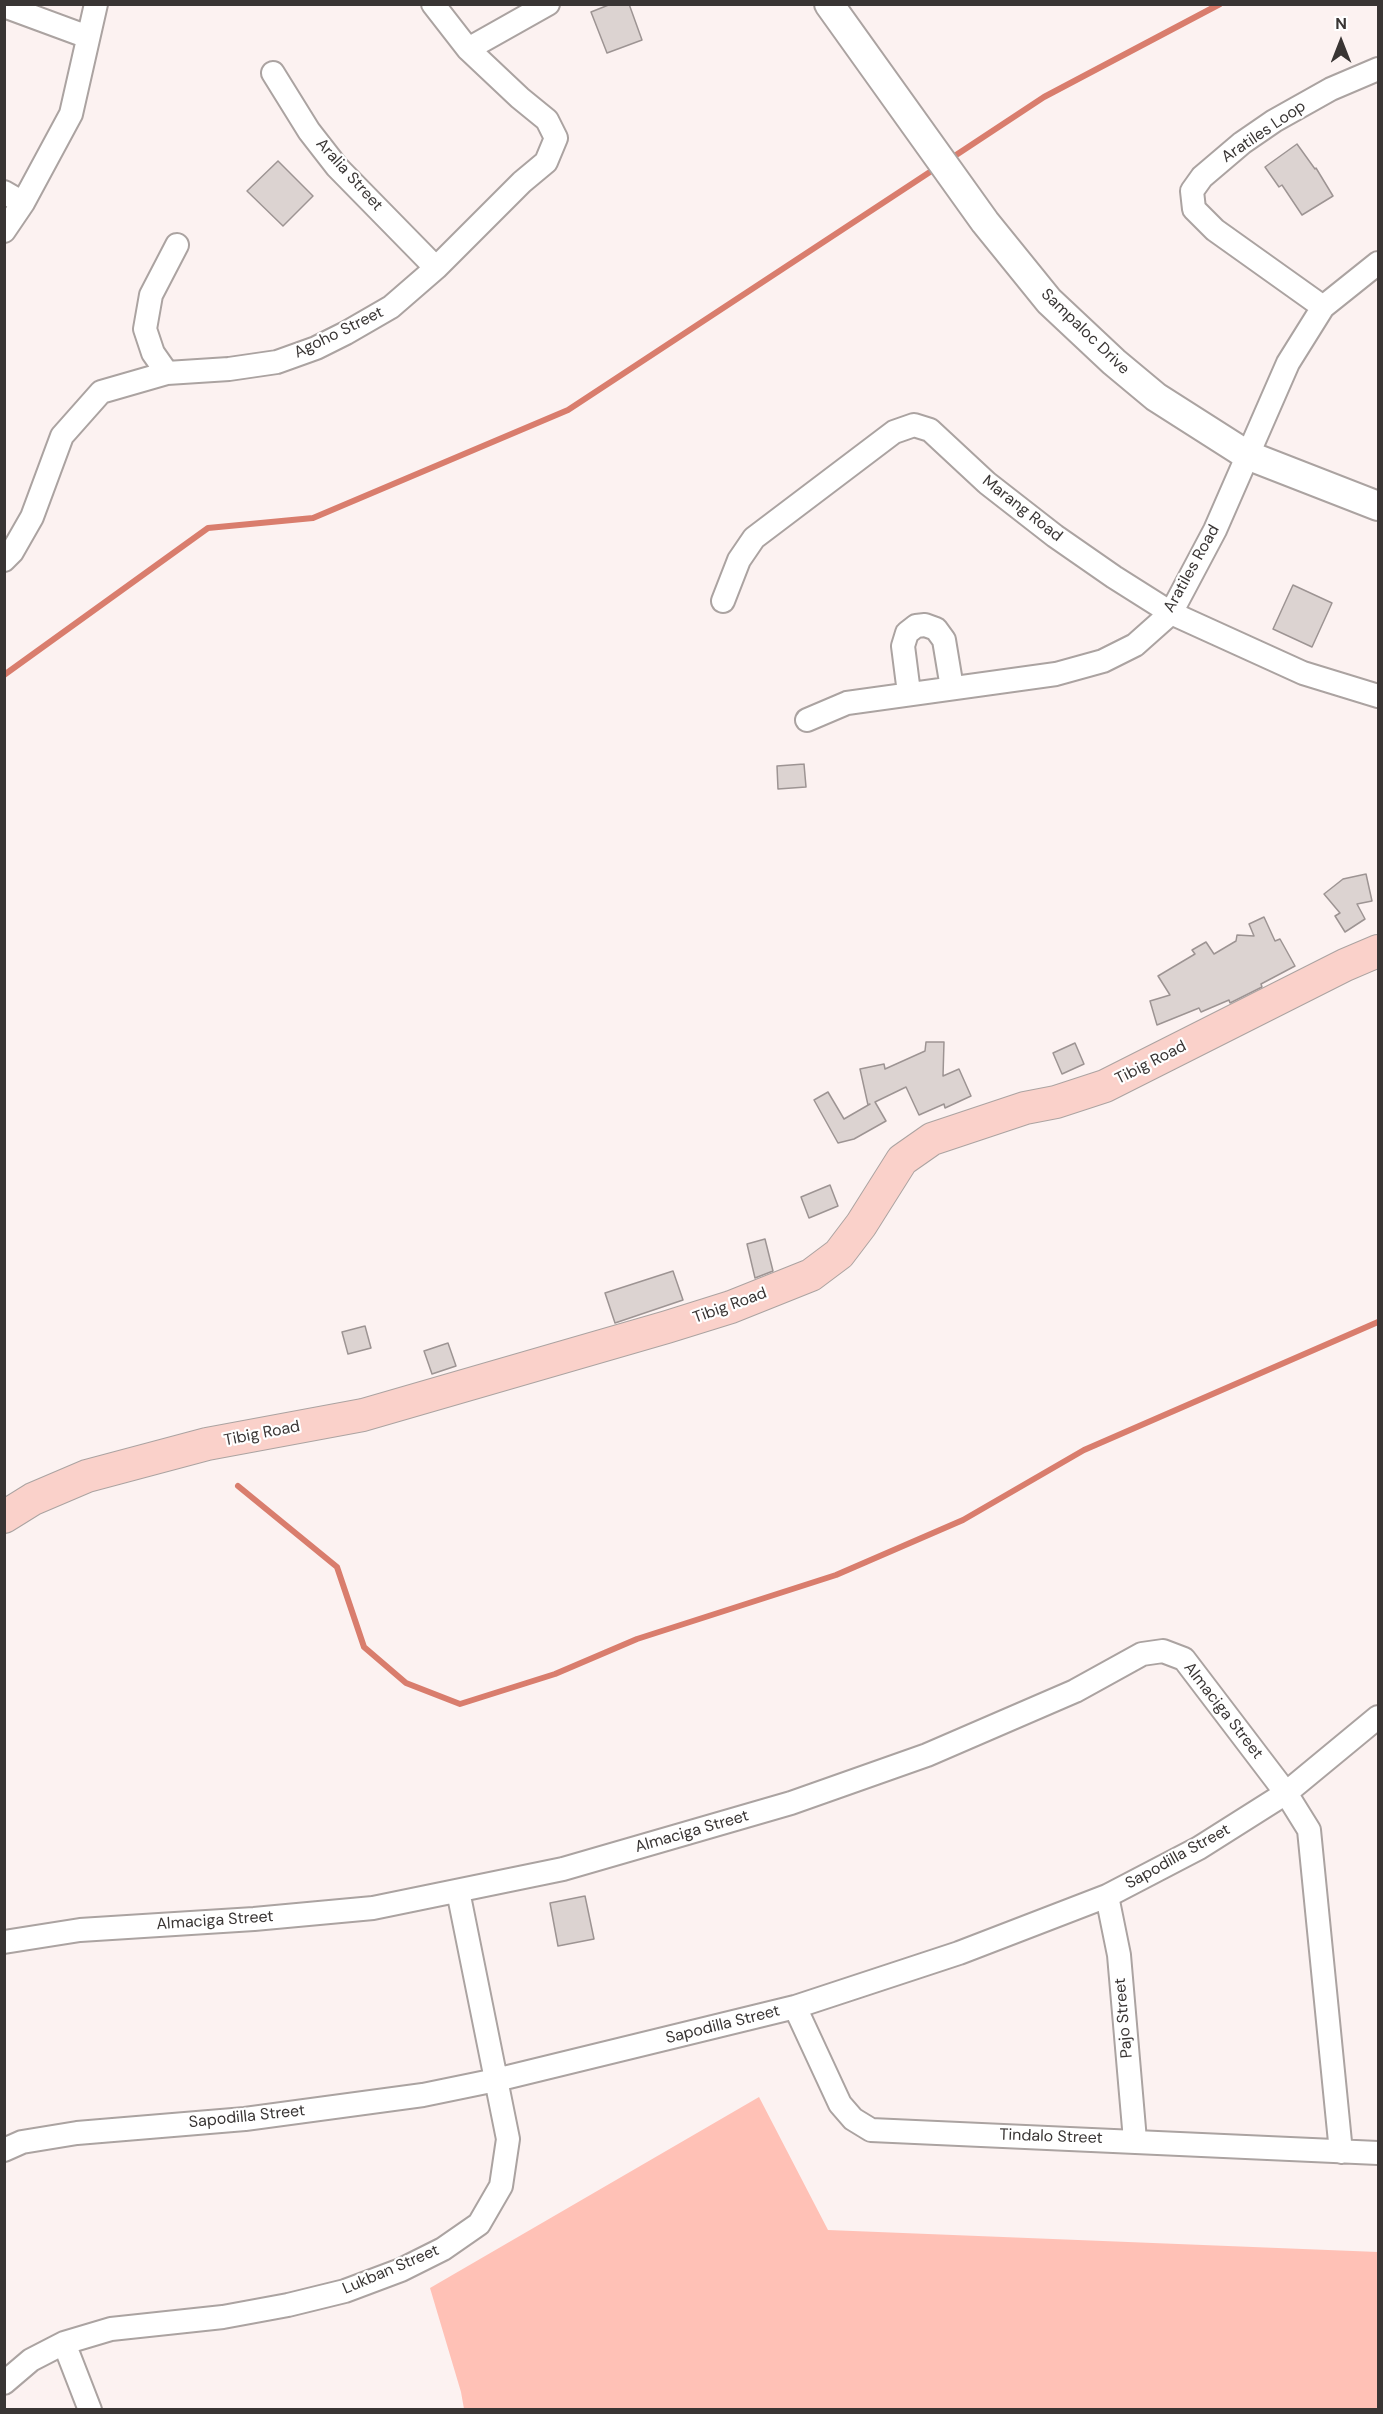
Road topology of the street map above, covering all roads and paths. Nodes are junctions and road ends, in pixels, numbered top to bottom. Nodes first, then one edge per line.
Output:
1 (96, 4) edge
2 (433, 4) edge
3 (548, 4) edge
4 (829, 4) edge
5 (4, 6) edge
6 (88, 37) junction
7 (468, 49) junction
8 (1378, 69) edge
9 (273, 73) dead end
10 (14, 198) edge
11 (4, 231) edge
12 (177, 245) dead end
13 (1378, 263) edge
14 (436, 268) junction
15 (1323, 307) junction
16 (167, 373) junction
17 (1247, 455) junction
18 (1378, 506) edge
19 (4, 560) edge
20 (723, 601) dead end
21 (1171, 613) junction
22 (952, 688) junction
23 (909, 693) junction
24 (1378, 696) edge
25 (807, 720) dead end
26 (1378, 951) edge
27 (4, 1517) edge
28 (1378, 1717) edge
29 (1286, 1793) junction
30 (458, 1891) junction
31 (1107, 1896) junction
32 (4, 1942) edge
33 (795, 2007) junction
34 (496, 2080) junction
35 (1135, 2140) junction
36 (4, 2150) edge
37 (1341, 2152) junction
38 (1378, 2153) edge
39 (64, 2343) junction
40 (4, 2383) edge
41 (90, 2409) edge

1 - 6 street
2 - 7 street, Agoho Street
3 - 7 street
4 - 17 street, Sampaloc Drive
5 - 6 street
6 - 10 street
7 - 14 street, Agoho Street
8 - 15 street, Aratiles Loop
9 - 14 street, Aralia Street
10 - 11 street
12 - 16 street
13 - 15 street, Aratiles Road
14 - 16 street, Agoho Street
15 - 17 street, Aratiles Road
16 - 19 street, Agoho Street
17 - 18 street, Sampaloc Drive
17 - 21 street, Aratiles Road
20 - 21 street, Marang Road
21 - 22 street, Aratiles Road
21 - 24 street, Marang Road
22 - 23 street, Aratiles Road
22 - 23 street
23 - 25 street, Aratiles Road
26 - 27 main road, Tibig Road
28 - 29 street, Sapodilla Street
29 - 30 street, Almaciga Street
29 - 31 street, Sapodilla Street
29 - 37 street, Almaciga Street
30 - 32 street, Almaciga Street
30 - 34 street, Lukban Street
31 - 33 street, Sapodilla Street
31 - 35 street, Pajo Street
33 - 34 street, Sapodilla Street
33 - 35 street, Tindalo Street
34 - 36 street, Sapodilla Street
34 - 39 street, Lukban Street
35 - 37 street, Tindalo Street
37 - 38 street, Tindalo Street
39 - 40 street, Lukban Street
39 - 41 street

